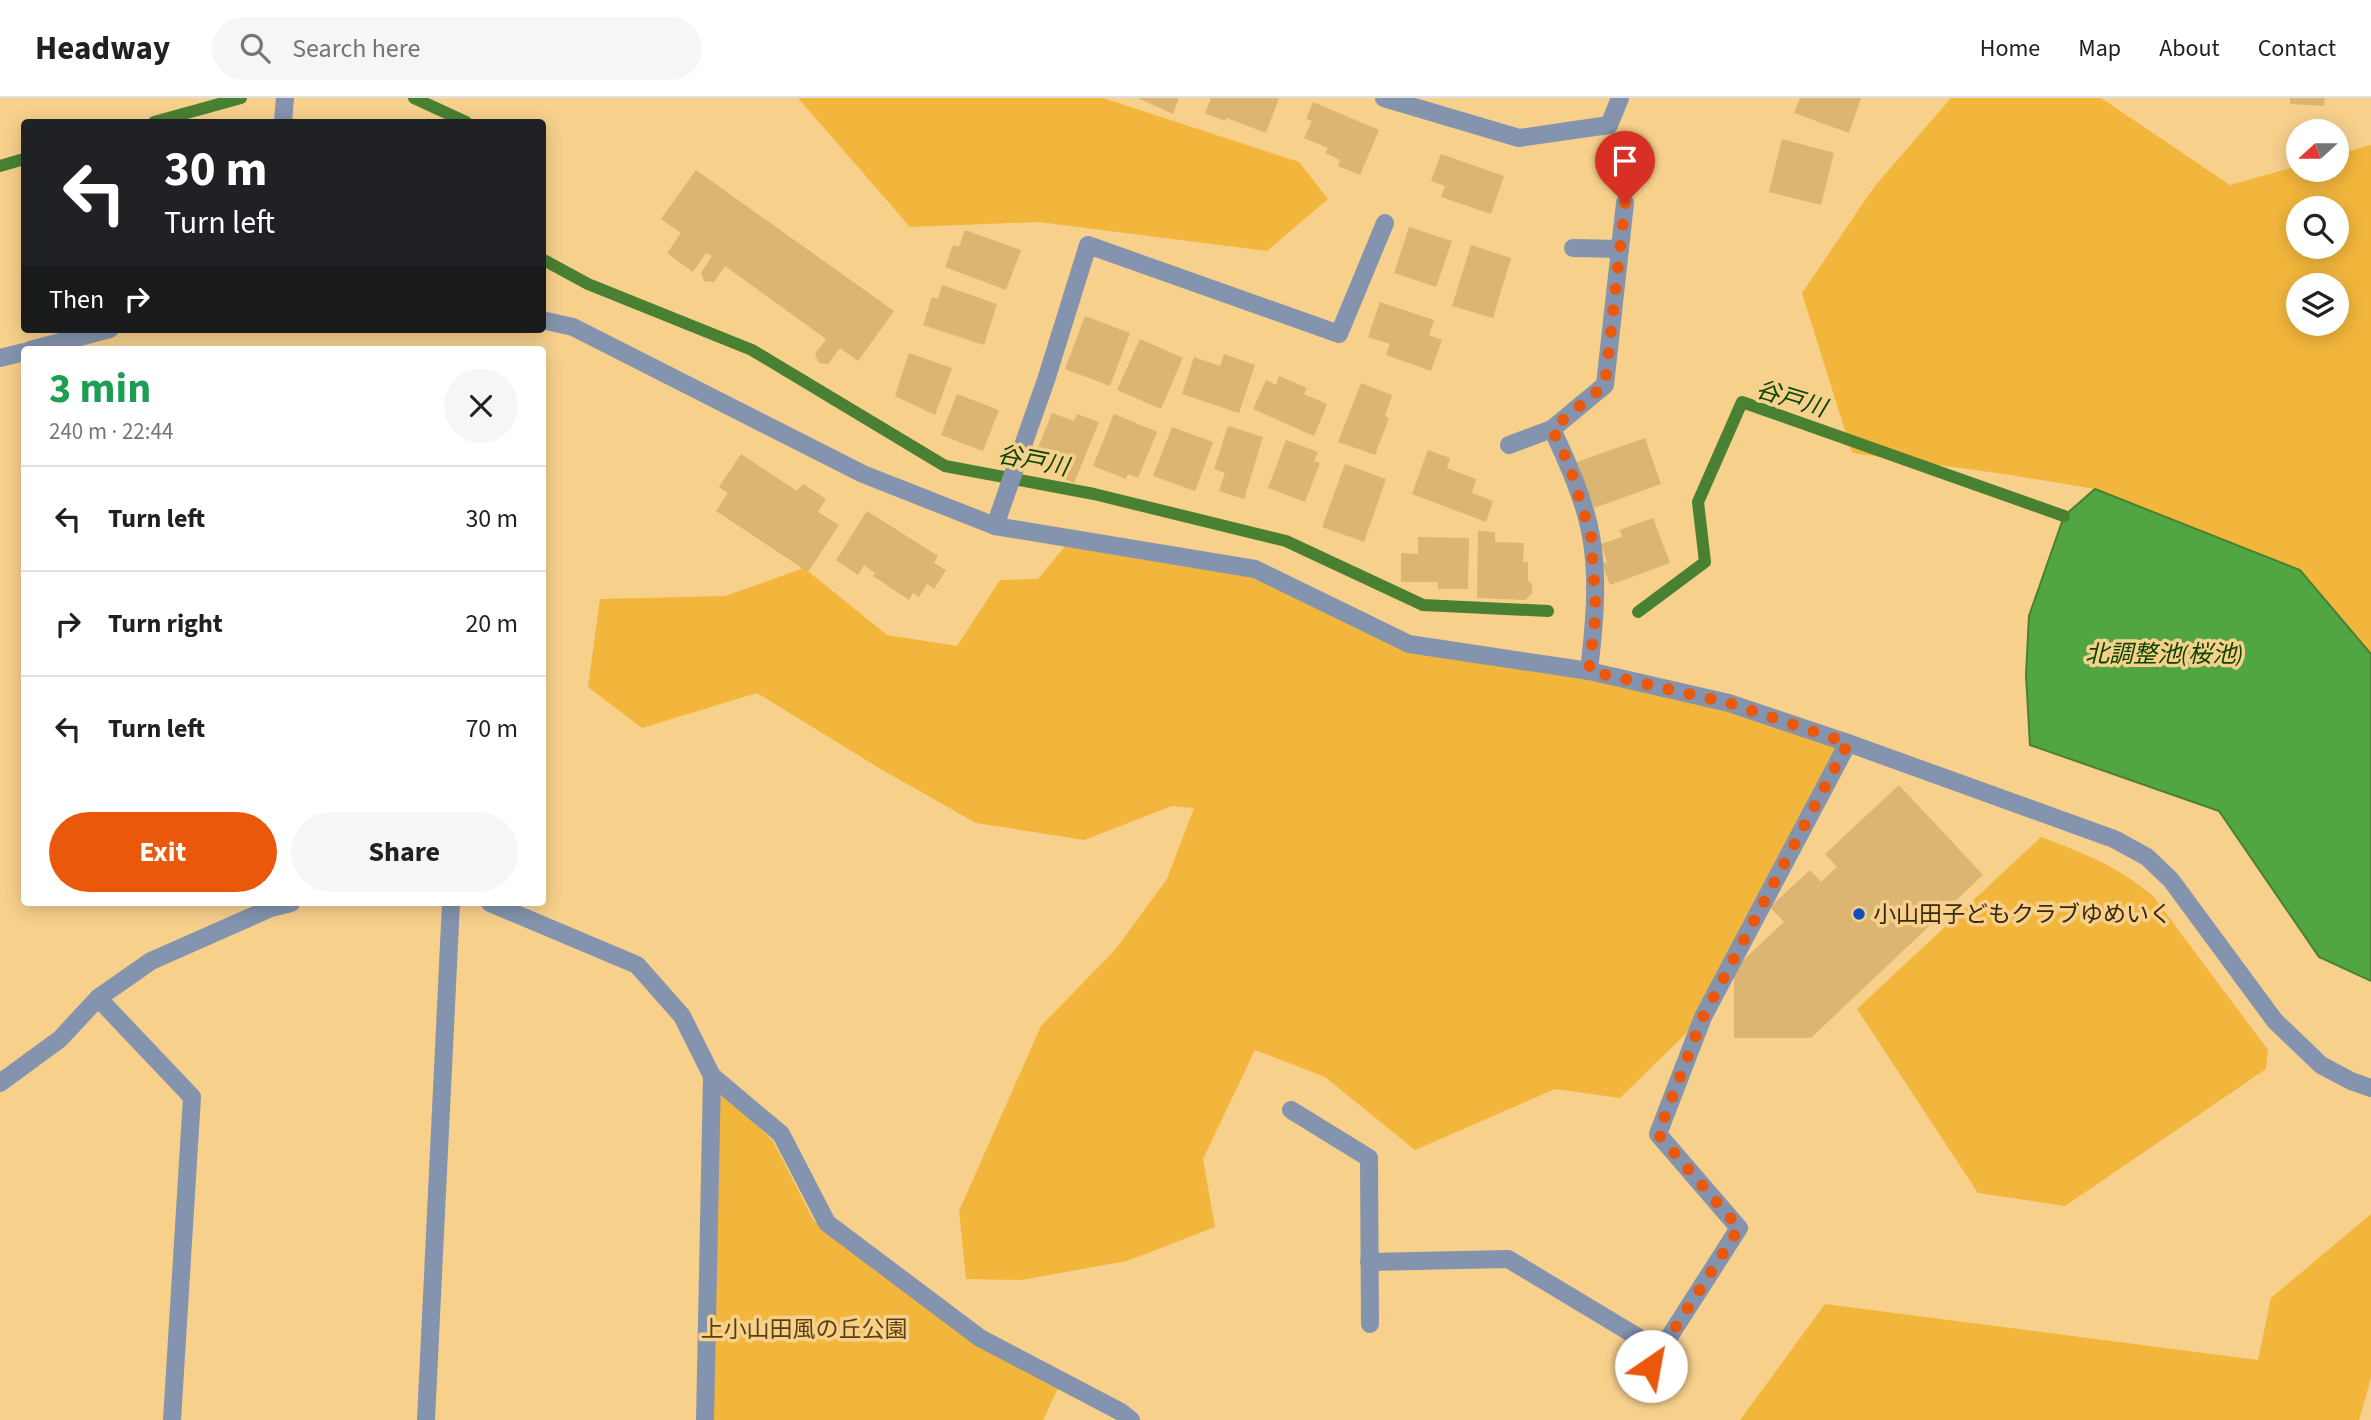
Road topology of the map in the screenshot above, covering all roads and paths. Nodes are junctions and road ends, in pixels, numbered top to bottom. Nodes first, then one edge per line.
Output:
1 (1384, 98) edge
2 (1620, 98) edge
3 (285, 100) edge
4 (283, 119) edge
5 (1625, 203) dead end
6 (1385, 223) dead end
7 (1573, 248) dead end
8 (1620, 249) junction
9 (546, 321) edge
10 (95, 333) edge
11 (45, 346) edge
12 (21, 353) edge
13 (0, 358) edge
14 (1552, 429) junction
15 (1509, 445) dead end
16 (995, 526) junction
17 (1589, 671) junction
18 (1848, 743) junction
19 (279, 906) edge
20 (452, 906) edge
21 (497, 906) edge
22 (98, 998) junction
23 (712, 1076) junction
24 (0, 1083) edge
25 (2371, 1088) edge
26 (1291, 1110) dead end
27 (1369, 1262) junction
28 (1370, 1324) dead end
29 (1661, 1351) junction
30 (1641, 1381) dead end
31 (172, 1420) edge
32 (426, 1420) edge
33 (705, 1420) edge
34 (1131, 1420) edge

1 - 2 street
3 - 4 street
5 - 8 street
6 - 16 street
7 - 8 street
8 - 14 street
9 - 16 street
10 - 11 street
12 - 13 street
14 - 15 street
14 - 17 street
16 - 17 street
17 - 18 street
18 - 25 street
18 - 29 street
19 - 22 street
20 - 32 street
21 - 23 street
22 - 24 street
22 - 31 street
23 - 33 street
23 - 34 street
26 - 27 street
27 - 28 street
27 - 29 street
29 - 30 street

